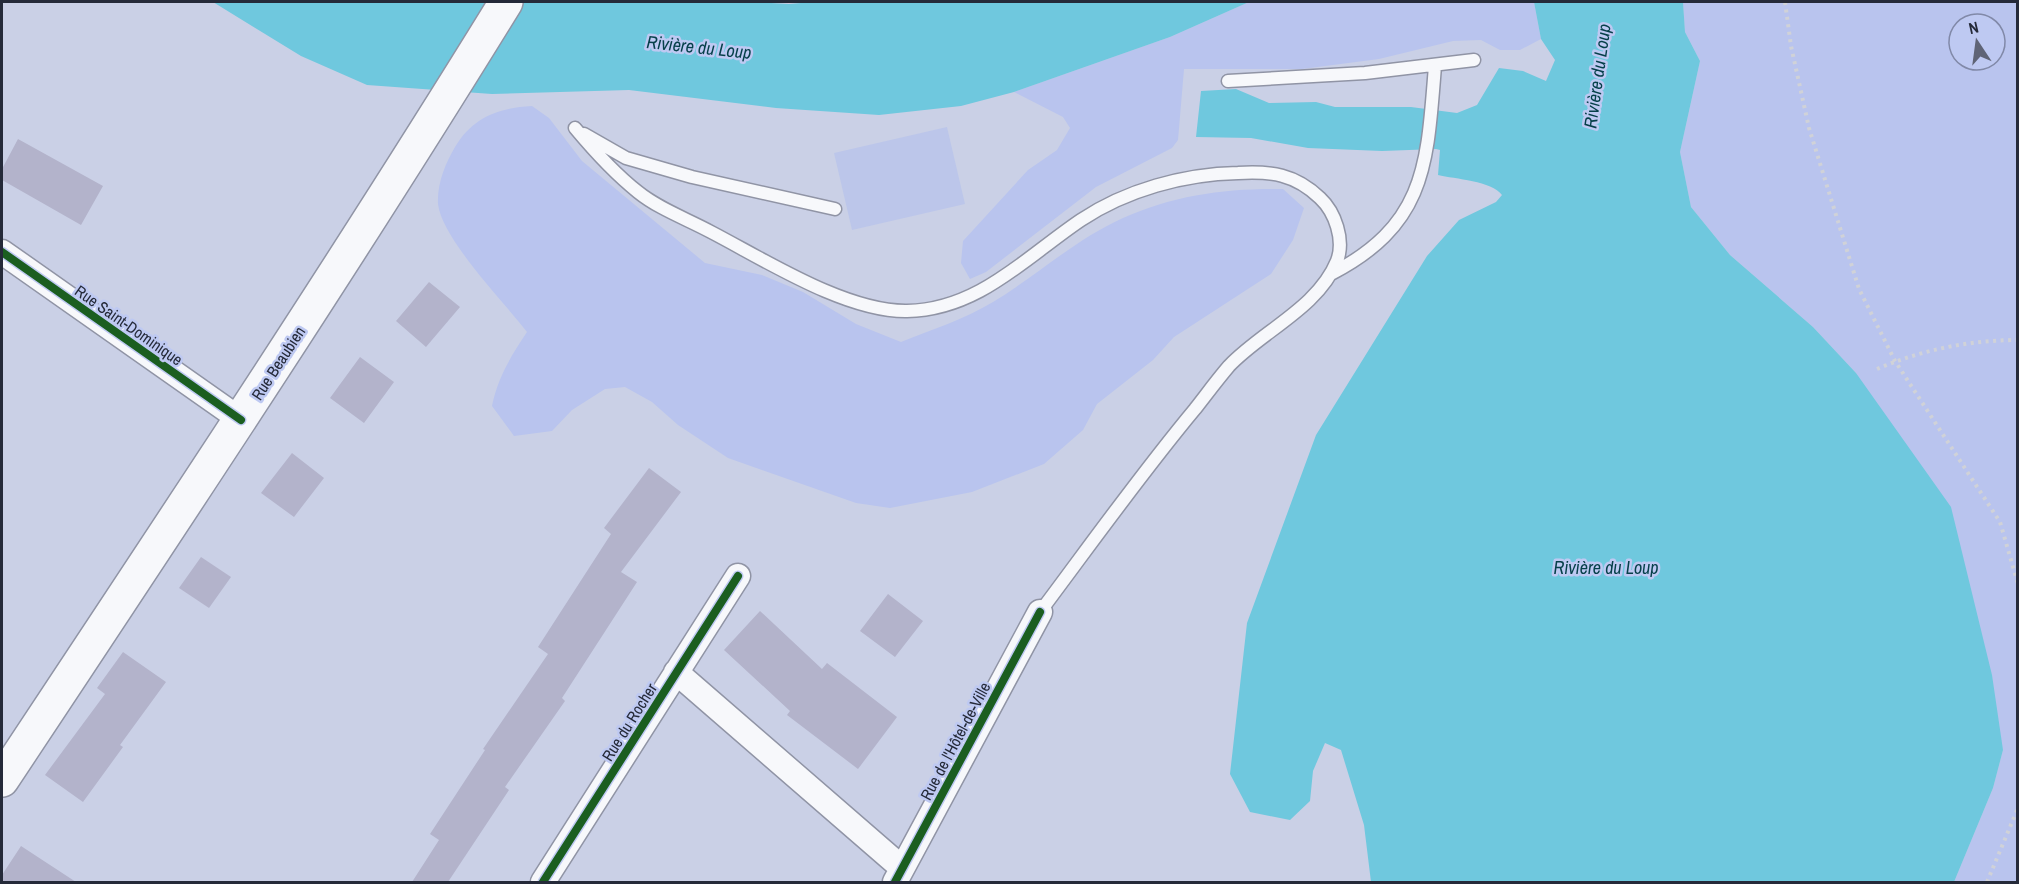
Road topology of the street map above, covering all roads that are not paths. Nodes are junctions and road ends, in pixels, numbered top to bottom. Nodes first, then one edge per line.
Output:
1 (506, 2) edge
2 (1474, 60) dead end
3 (1435, 66) junction
4 (1228, 81) dead end
5 (835, 209) dead end
6 (2, 252) edge
7 (1327, 276) junction
8 (241, 420) junction
9 (738, 576) dead end
10 (1040, 612) joint
11 (676, 672) junction
12 (2, 780) edge
13 (898, 875) edge
14 (543, 882) edge

1 - 8 main road, Rue Beaubien
2 - 3 lane
3 - 4 lane
3 - 7 lane
5 - 7 lane
6 - 8 street, Rue Saint-Dominique
7 - 10 lane
8 - 12 main road, Rue Beaubien
9 - 11 street, Rue du Rocher
10 - 13 street, Rue de l'Hôtel-de-Ville
11 - 13 street, Rue du Rocher
11 - 14 street, Rue du Rocher

